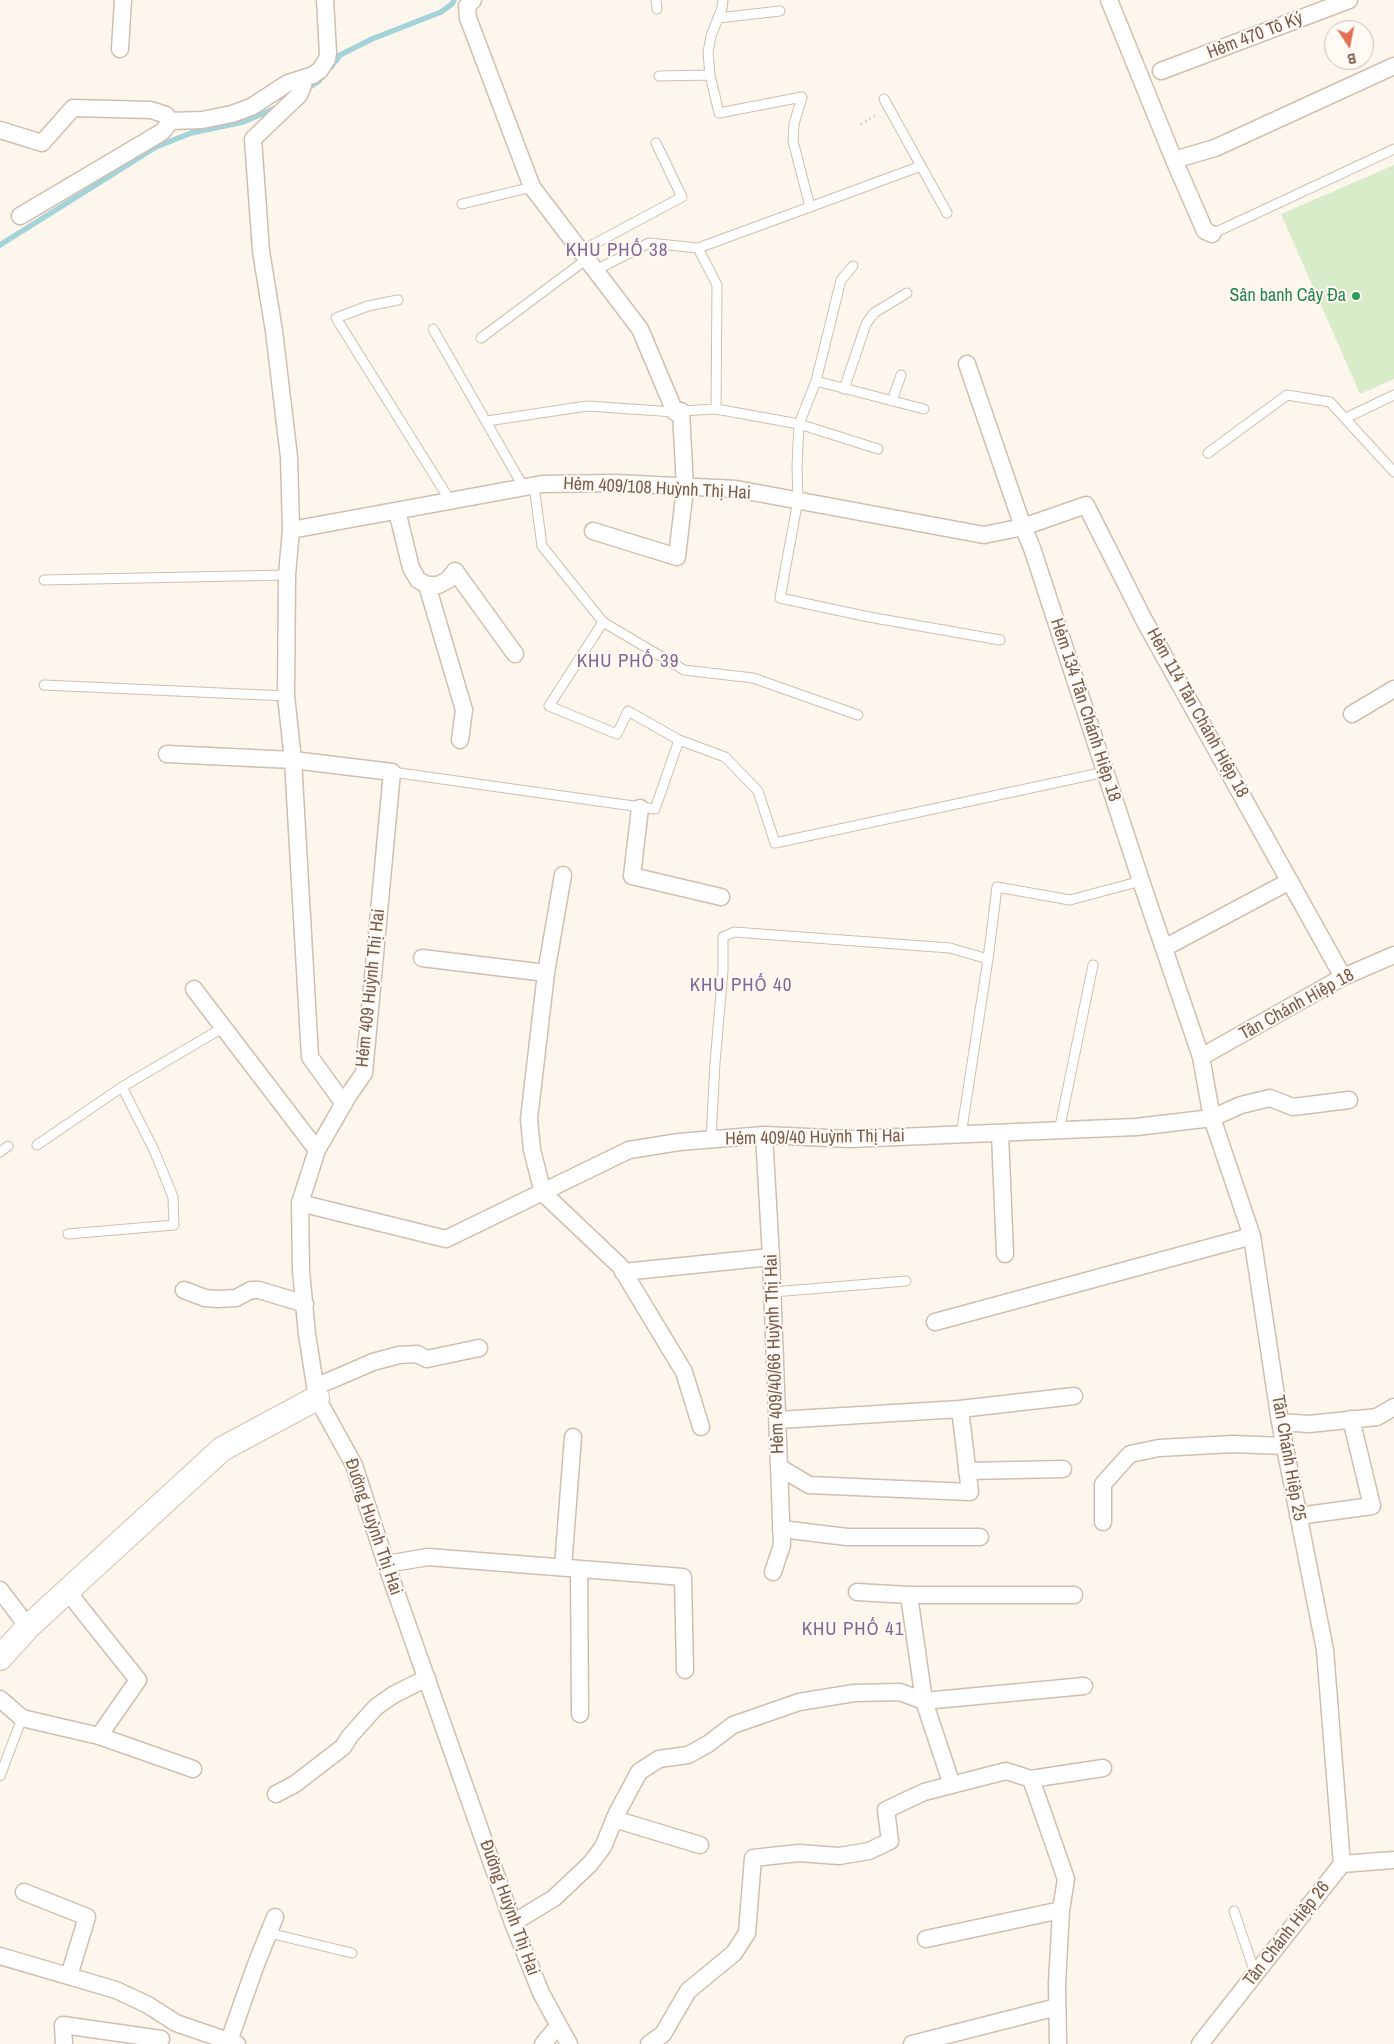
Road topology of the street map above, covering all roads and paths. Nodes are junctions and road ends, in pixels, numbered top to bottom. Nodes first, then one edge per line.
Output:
1 (123, 0) edge
2 (325, 0) edge
3 (473, 0) edge
4 (723, 0) edge
5 (1109, 0) edge
6 (1349, 0) edge
7 (780, 11) dead end
8 (718, 18) junction
9 (120, 49) dead end
10 (1394, 66) edge
11 (1161, 71) dead end
12 (710, 75) junction
13 (659, 76) dead end
14 (300, 88) junction
15 (884, 99) dead end
16 (886, 110) junction
17 (172, 121) junction
18 (861, 124) dead end
19 (0, 130) edge
20 (656, 143) dead end
21 (1394, 149) edge
22 (1174, 160) junction
23 (921, 166) junction
24 (532, 187) junction
25 (462, 204) dead end
26 (810, 207) junction
27 (947, 213) dead end
28 (20, 216) dead end
29 (1212, 234) joint
30 (698, 248) junction
31 (588, 260) junction
32 (854, 266) dead end
33 (908, 293) dead end
34 (398, 300) dead end
35 (433, 328) dead end
36 (481, 338) dead end
37 (967, 364) dead end
38 (901, 375) dead end
39 (816, 381) junction
40 (844, 388) junction
41 (1394, 395) edge
42 (892, 401) junction
43 (716, 409) junction
44 (924, 409) dead end
45 (678, 412) junction
46 (1346, 418) junction
47 (487, 422) junction
48 (799, 424) junction
49 (878, 449) dead end
50 (1208, 453) dead end
51 (1394, 472) edge
52 (529, 487) junction
53 (685, 488) junction
54 (798, 500) junction
55 (452, 502) junction
56 (397, 511) junction
57 (1023, 526) junction
58 (291, 530) junction
59 (593, 531) dead end
60 (287, 575) junction
61 (44, 580) dead end
62 (426, 585) junction
63 (603, 622) junction
64 (1000, 640) dead end
65 (516, 654) dead end
66 (44, 685) dead end
67 (1394, 689) edge
68 (286, 696) junction
69 (1352, 714) dead end
70 (858, 715) dead end
71 (460, 740) dead end
72 (679, 740) junction
73 (167, 754) dead end
74 (292, 760) junction
75 (392, 772) junction
76 (1105, 772) junction
77 (640, 808) junction
78 (563, 875) dead end
79 (1140, 881) junction
80 (1290, 881) junction
81 (721, 897) dead end
82 (1164, 948) junction
83 (1394, 956) edge
84 (422, 958) dead end
85 (988, 959) junction
86 (1092, 965) dead end
87 (546, 974) junction
88 (1343, 977) junction
89 (194, 989) dead end
90 (224, 1027) junction
91 (1201, 1058) junction
92 (122, 1087) junction
93 (1349, 1100) dead end
94 (344, 1104) junction
95 (1212, 1118) junction
96 (1059, 1131) junction
97 (1000, 1134) junction
98 (764, 1135) junction
99 (961, 1135) junction
100 (711, 1139) junction
101 (36, 1145) dead end
102 (317, 1150) junction
103 (544, 1193) junction
104 (300, 1203) junction
105 (68, 1234) dead end
106 (1252, 1236) junction
107 (1005, 1254) dead end
108 (771, 1257) junction
109 (623, 1272) junction
110 (906, 1281) dead end
111 (184, 1290) dead end
112 (773, 1292) junction
113 (305, 1304) junction
114 (935, 1322) dead end
115 (478, 1348) dead end
116 (316, 1392) junction
117 (1074, 1396) dead end
118 (1394, 1407) edge
119 (960, 1409) junction
120 (1394, 1416) edge
121 (1377, 1417) junction
122 (1351, 1419) junction
123 (778, 1420) junction
124 (1280, 1422) junction
125 (701, 1427) dead end
126 (573, 1437) dead end
127 (1284, 1446) junction
128 (779, 1467) junction
129 (1063, 1469) dead end
130 (967, 1471) junction
131 (1298, 1516) junction
132 (1103, 1522) dead end
133 (781, 1529) junction
134 (980, 1537) dead end
135 (386, 1564) junction
136 (571, 1568) junction
137 (772, 1572) dead end
138 (0, 1590) edge
139 (67, 1591) junction
140 (857, 1592) dead end
141 (909, 1595) junction
142 (1074, 1596) dead end
143 (28, 1627) junction
144 (0, 1658) edge
145 (685, 1670) dead end
146 (427, 1678) junction
147 (1084, 1686) dead end
148 (0, 1699) edge
149 (924, 1701) junction
150 (580, 1714) dead end
151 (22, 1718) junction
152 (99, 1736) junction
153 (193, 1768) dead end
154 (1102, 1768) dead end
155 (0, 1776) edge
156 (1031, 1779) junction
157 (952, 1785) junction
158 (276, 1794) dead end
159 (614, 1819) junction
160 (700, 1845) dead end
161 (1394, 1860) edge
162 (1342, 1864) junction
163 (24, 1892) dead end
164 (1061, 1910) junction
165 (1234, 1911) dead end
166 (276, 1917) dead end
167 (513, 1923) junction
168 (269, 1933) junction
169 (926, 1939) dead end
170 (352, 1953) dead end
171 (0, 1956) edge
172 (1255, 1974) junction
173 (69, 1976) junction
174 (1057, 2007) junction
175 (162, 2014) junction
176 (558, 2026) junction
177 (160, 2042) edge
178 (233, 2043) edge
179 (64, 2044) edge
180 (543, 2044) edge
181 (569, 2044) edge
182 (649, 2044) edge
183 (912, 2044) edge
184 (1058, 2044) edge
185 (1200, 2044) edge

1 - 9 street
2 - 14 street
3 - 24 street
4 - 8 lane
5 - 22 street
6 - 11 street, Hẻm 470 Tô Ký
7 - 8 lane
8 - 12 lane
10 - 22 street
12 - 13 lane
12 - 26 lane
14 - 17 street
14 - 58 street
15 - 16 lane
16 - 18 path
16 - 23 lane
17 - 19 street
17 - 28 street
20 - 31 lane
21 - 29 lane
22 - 29 street
23 - 26 lane
23 - 27 lane
24 - 25 lane
24 - 31 street
26 - 30 lane
30 - 31 lane
30 - 43 lane
31 - 36 lane
31 - 45 street
32 - 39 lane
33 - 40 lane
34 - 55 lane
35 - 47 lane
37 - 57 street, Hẻm 134 Tân Chánh Hiệp 18
38 - 42 lane
39 - 40 lane
39 - 48 lane
40 - 42 lane
41 - 46 lane
42 - 44 lane
43 - 45 lane
43 - 48 lane
45 - 47 lane
45 - 53 street
46 - 50 lane
46 - 51 lane
47 - 52 lane
48 - 49 lane
48 - 54 lane
52 - 53 street, Hẻm 409/108 Huỳnh Thị Hai
52 - 55 street, Hẻm 409/108 Huỳnh Thị Hai
52 - 63 lane
53 - 54 street, Hẻm 409/108 Huỳnh Thị Hai
53 - 59 street
54 - 57 street, Hẻm 409/108 Huỳnh Thị Hai
54 - 64 lane
55 - 56 street, Hẻm 409/108 Huỳnh Thị Hai
56 - 58 street, Hẻm 409/108 Huỳnh Thị Hai
56 - 62 street
57 - 76 street, Hẻm 134 Tân Chánh Hiệp 18
57 - 80 street, Hẻm 114 Tân Chánh Hiệp 18
58 - 60 street
60 - 61 lane
60 - 68 street
62 - 65 street
62 - 71 street
63 - 70 lane
63 - 72 lane
66 - 68 lane
67 - 69 street
68 - 74 street
72 - 76 lane
72 - 77 lane
73 - 74 street
74 - 75 street
74 - 94 street
75 - 77 lane
75 - 94 street, Hẻm 409 Huỳnh Thị Hai
76 - 79 street, Hẻm 134 Tân Chánh Hiệp 18
77 - 81 street
78 - 87 street
79 - 82 street, Hẻm 134 Tân Chánh Hiệp 18
79 - 85 lane
80 - 82 street
80 - 88 street, Hẻm 114 Tân Chánh Hiệp 18
82 - 91 street, Hẻm 134 Tân Chánh Hiệp 18
83 - 88 street, Tân Chánh Hiệp 18
84 - 87 street
85 - 99 lane
85 - 100 lane
86 - 96 lane
87 - 103 street
88 - 91 street, Tân Chánh Hiệp 18
89 - 90 street
90 - 92 lane
90 - 102 street
91 - 95 street, Tân Chánh Hiệp 25
92 - 101 lane
92 - 105 lane
93 - 95 street, Hẻm 409/40 Huỳnh Thị Hai
94 - 102 street, Hẻm 409 Huỳnh Thị Hai
95 - 96 street, Hẻm 409/40 Huỳnh Thị Hai
95 - 106 street, Tân Chánh Hiệp 25
96 - 97 street, Hẻm 409/40 Huỳnh Thị Hai
97 - 99 street, Hẻm 409/40 Huỳnh Thị Hai
97 - 107 street
98 - 99 street, Hẻm 409/40 Huỳnh Thị Hai
98 - 100 street, Hẻm 409/40 Huỳnh Thị Hai
98 - 108 street, Hẻm 409/40/66 Huỳnh Thị Hai
100 - 103 street, Hẻm 409/40 Huỳnh Thị Hai
102 - 104 street, Hẻm 409 Huỳnh Thị Hai
103 - 104 street, Hẻm 409/40 Huỳnh Thị Hai
103 - 109 street
104 - 113 street, Hẻm 409 Huỳnh Thị Hai
106 - 114 street
106 - 124 street, Tân Chánh Hiệp 25
108 - 109 street
108 - 112 street, Hẻm 409/40/66 Huỳnh Thị Hai
109 - 125 street
110 - 112 lane
111 - 113 street
112 - 123 street, Hẻm 409/40/66 Huỳnh Thị Hai
113 - 116 street, Hẻm 409 Huỳnh Thị Hai
115 - 116 street
116 - 135 street, Đường Huỳnh Thị Hai
116 - 139 street
117 - 119 street
118 - 121 street
119 - 123 street
119 - 130 street
120 - 121 street
121 - 122 street
122 - 124 street
122 - 131 street
123 - 128 street, Hẻm 409/40/66 Huỳnh Thị Hai
124 - 127 street, Tân Chánh Hiệp 25
126 - 136 street
127 - 131 street, Tân Chánh Hiệp 25
127 - 132 street
128 - 130 street
128 - 133 street, Hẻm 409/40/66 Huỳnh Thị Hai
129 - 130 street
131 - 162 street, Tân Chánh Hiệp 25
133 - 134 street
133 - 137 street, Hẻm 409/40/66 Huỳnh Thị Hai
135 - 136 street
135 - 146 street, Đường Huỳnh Thị Hai
136 - 145 street
136 - 150 street
138 - 143 street
139 - 143 street
139 - 152 street
140 - 141 street
141 - 142 street
141 - 149 street
143 - 144 street
146 - 158 street
146 - 167 street, Đường Huỳnh Thị Hai
147 - 149 street
148 - 151 street
149 - 157 street
149 - 159 street
151 - 152 street
151 - 155 lane
152 - 153 street
154 - 156 street
156 - 157 street
156 - 164 street
157 - 182 street
159 - 160 street
159 - 167 street
161 - 162 street, Tân Chánh Hiệp 26
162 - 172 street, Tân Chánh Hiệp 26
163 - 173 street
164 - 169 street
164 - 174 street
165 - 172 lane
166 - 168 street
167 - 176 street, Đường Huỳnh Thị Hai
168 - 170 lane
168 - 178 street
171 - 173 street
172 - 185 street, Tân Chánh Hiệp 26
173 - 175 street
174 - 183 street
174 - 184 street
175 - 177 street
175 - 178 street
176 - 180 street
176 - 181 street, Đường Huỳnh Thị Hai
177 - 179 street

